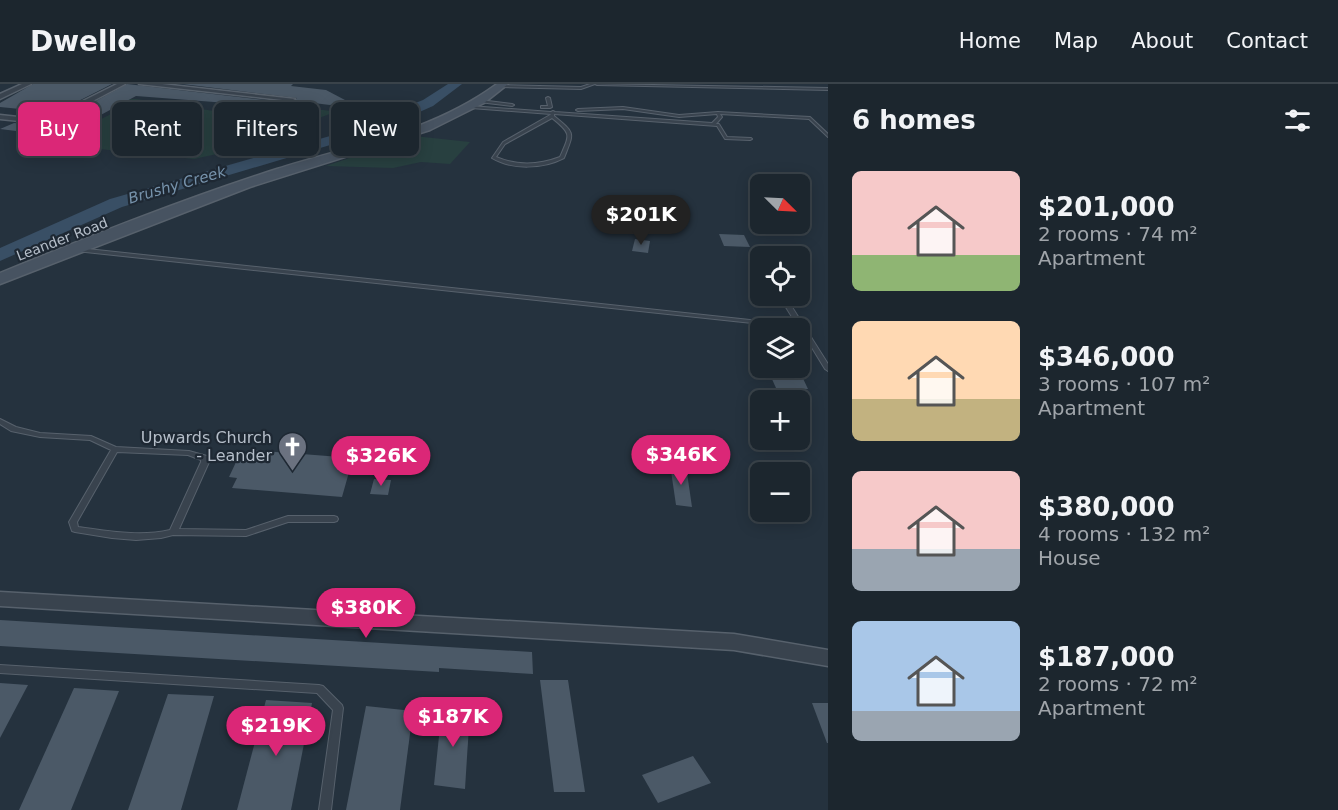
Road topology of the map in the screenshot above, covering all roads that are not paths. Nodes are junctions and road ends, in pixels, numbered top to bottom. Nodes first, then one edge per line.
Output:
1 (28, 84) edge
2 (122, 84) edge
3 (142, 84) edge
4 (595, 84) edge
5 (502, 85) edge
6 (539, 85) edge
7 (828, 89) edge
8 (0, 97) edge
9 (548, 98) dead end
10 (291, 99) dead end
11 (475, 104) junction
12 (550, 107) junction
13 (718, 113) junction
14 (553, 114) junction
15 (0, 117) edge
16 (678, 119) junction
17 (713, 125) junction
18 (828, 136) edge
19 (750, 139) dead end
20 (75, 250) junction
21 (0, 279) edge
22 (750, 322) edge
23 (810, 341) edge
24 (828, 369) edge
25 (0, 421) edge
26 (115, 449) junction
27 (334, 519) dead end
28 (173, 532) junction
29 (0, 599) edge
30 (828, 658) edge
31 (0, 669) edge
32 (325, 810) edge

1 - 8 street
2 - 15 street
3 - 10 street
4 - 6 lane
4 - 7 lane
5 - 6 lane
5 - 11 main road, Leander Road
9 - 12 lane
11 - 12 lane
11 - 14 lane
11 - 20 main road, Leander Road
12 - 16 lane
13 - 16 lane
13 - 17 lane
13 - 18 lane
14 - 14 lane
14 - 16 lane
16 - 17 lane
17 - 19 lane
20 - 21 main road, Leander Road
20 - 22 lane
23 - 24 lane
25 - 26 lane
26 - 28 lane
26 - 28 lane
27 - 28 lane
29 - 30 street
31 - 32 lane

